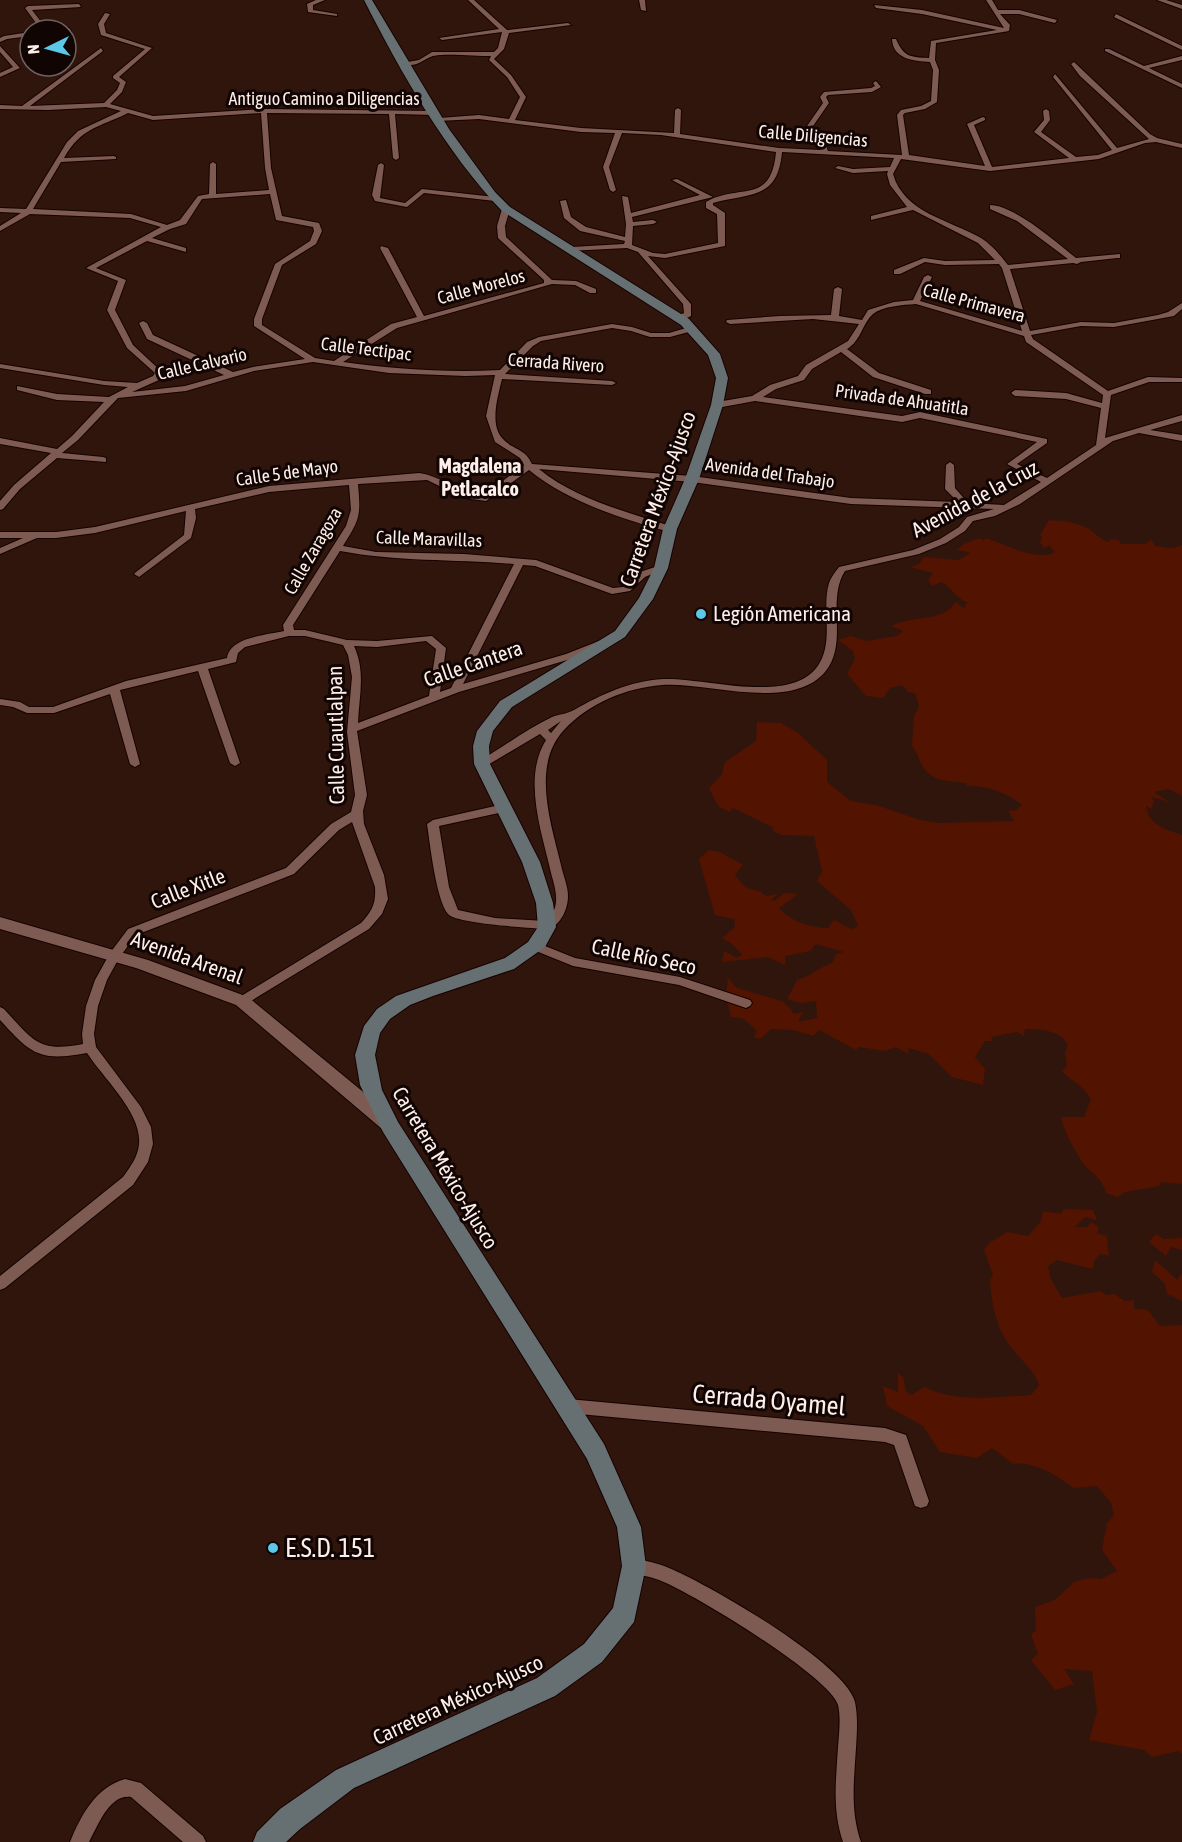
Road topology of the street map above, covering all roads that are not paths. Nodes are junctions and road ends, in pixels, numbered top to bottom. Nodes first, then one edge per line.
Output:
1 (322, 0) edge
2 (368, 0) edge
3 (471, 0) edge
4 (642, 0) edge
5 (988, 0) edge
6 (1161, 0) edge
7 (79, 6) dead end
8 (876, 6) dead end
9 (1182, 7) edge
10 (644, 10) dead end
11 (997, 12) junction
12 (106, 14) dead end
13 (335, 15) dead end
14 (1116, 16) dead end
15 (35, 18) edge
16 (1055, 21) dead end
17 (568, 26) dead end
18 (1007, 30) junction
19 (504, 31) junction
20 (18, 36) edge
21 (442, 38) dead end
22 (0, 40) edge
23 (894, 40) dead end
24 (0, 48) edge
25 (1182, 48) edge
26 (101, 50) dead end
27 (1107, 50) dead end
28 (497, 54) junction
29 (1182, 58) edge
30 (932, 60) junction
31 (405, 63) junction
32 (1074, 64) dead end
33 (1142, 68) junction
34 (0, 75) edge
35 (1055, 76) dead end
36 (876, 83) dead end
37 (1180, 84) edge
38 (106, 105) junction
39 (0, 107) edge
40 (23, 108) junction
41 (678, 110) dead end
42 (264, 111) junction
43 (1046, 111) dead end
44 (125, 112) junction
45 (392, 114) junction
46 (436, 117) junction
47 (982, 119) dead end
48 (511, 121) junction
49 (619, 132) junction
50 (677, 135) junction
51 (1156, 140) junction
52 (1181, 147) edge
53 (779, 150) junction
54 (1116, 151) junction
55 (826, 154) junction
56 (114, 158) dead end
57 (396, 158) dead end
58 (902, 158) junction
59 (1074, 159) junction
60 (59, 160) junction
61 (213, 164) dead end
62 (381, 165) dead end
63 (838, 168) dead end
64 (990, 169) junction
65 (892, 170) junction
66 (675, 180) dead end
67 (613, 190) dead end
68 (274, 192) junction
69 (212, 196) junction
70 (706, 196) junction
71 (624, 197) dead end
72 (716, 200) junction
73 (564, 201) dead end
74 (500, 204) junction
75 (993, 207) dead end
76 (914, 208) junction
77 (0, 210) edge
78 (28, 212) junction
79 (874, 218) dead end
80 (629, 220) junction
81 (653, 222) dead end
82 (167, 227) junction
83 (0, 229) edge
84 (145, 238) junction
85 (628, 243) junction
86 (384, 248) dead end
87 (571, 249) junction
88 (183, 250) dead end
89 (640, 252) junction
90 (1117, 256) dead end
91 (1077, 262) junction
92 (1004, 265) junction
93 (897, 272) dead end
94 (928, 277) dead end
95 (548, 282) junction
96 (837, 289) dead end
97 (593, 291) dead end
98 (916, 302) junction
99 (1182, 304) edge
100 (835, 317) junction
101 (421, 318) junction
102 (730, 322) dead end
103 (862, 322) junction
104 (143, 323) dead end
105 (687, 323) junction
106 (1025, 334) junction
107 (842, 348) junction
108 (313, 360) junction
109 (337, 362) junction
110 (0, 366) edge
111 (230, 374) junction
112 (499, 374) junction
113 (1182, 380) edge
114 (612, 383) dead end
115 (137, 385) junction
116 (20, 388) dead end
117 (928, 392) dead end
118 (1015, 393) dead end
119 (1107, 394) junction
120 (112, 398) junction
121 (755, 398) junction
122 (717, 405) junction
123 (1104, 406) junction
124 (1182, 418) edge
125 (1138, 431) junction
126 (1182, 438) edge
127 (0, 441) edge
128 (1100, 446) junction
129 (56, 454) junction
130 (103, 460) dead end
131 (950, 465) dead end
132 (529, 466) junction
133 (692, 479) junction
134 (353, 482) junction
135 (1048, 482) junction
136 (965, 505) junction
137 (0, 507) edge
138 (190, 508) junction
139 (1007, 508) junction
140 (670, 529) junction
141 (36, 535) junction
142 (0, 536) edge
143 (337, 548) junction
144 (0, 551) edge
145 (520, 561) junction
146 (660, 568) junction
147 (139, 574) dead end
148 (289, 633) junction
149 (608, 642) junction
150 (347, 643) junction
151 (202, 667) junction
152 (114, 689) junction
153 (455, 690) junction
154 (434, 698) junction
155 (0, 702) edge
156 (574, 714) junction
157 (352, 729) junction
158 (541, 729) junction
159 (552, 740) junction
160 (235, 763) dead end
161 (135, 764) dead end
162 (482, 764) junction
163 (504, 808) junction
164 (357, 814) junction
165 (0, 923) edge
166 (548, 925) junction
167 (536, 946) junction
168 (114, 956) junction
169 (242, 1001) junction
170 (746, 1004) dead end
171 (0, 1012) edge
172 (90, 1048) junction
173 (390, 1126) junction
174 (0, 1268) edge
175 (15, 1271) junction
176 (0, 1284) edge
177 (568, 1406) junction
178 (921, 1501) dead end
179 (634, 1566) junction
180 (79, 1842) edge
181 (196, 1842) edge
182 (267, 1842) edge
183 (852, 1842) edge

1 - 13 street
2 - 31 main road, Carretera México-Ajusco
3 - 19 street
4 - 10 street
5 - 11 street
6 - 9 street
7 - 15 street
8 - 18 street
11 - 16 street
11 - 18 street
12 - 38 street
14 - 25 street
17 - 19 street
18 - 30 street
19 - 21 street
19 - 28 street
20 - 22 street
23 - 30 street
24 - 34 street
26 - 40 street
27 - 33 street
28 - 31 street
28 - 48 street
29 - 33 street
30 - 58 street
31 - 46 main road, Carretera México-Ajusco
32 - 51 street
33 - 37 street
35 - 54 street
36 - 55 street
38 - 40 street, Antiguo Camino a Diligencias
38 - 44 street, Antiguo Camino a Diligencias
39 - 40 street, Antiguo Camino a Diligencias
41 - 50 street
42 - 44 street, Antiguo Camino a Diligencias
42 - 45 street, Antiguo Camino a Diligencias
42 - 68 street, Calle Tectipac
43 - 59 street
44 - 60 street
45 - 46 street, Antiguo Camino a Diligencias
45 - 57 street
46 - 48 street, Calle Diligencias
46 - 74 main road, Carretera México-Ajusco
47 - 64 street
48 - 49 street, Calle Diligencias
49 - 50 street, Calle Diligencias
49 - 67 street
50 - 53 street, Calle Diligencias
51 - 52 street, Calle Diligencias
51 - 54 street, Calle Diligencias
53 - 55 street, Calle Diligencias
53 - 72 street
54 - 59 street, Calle Diligencias
55 - 58 street, Calle Diligencias
56 - 60 street
58 - 64 street, Calle Diligencias
58 - 65 street
59 - 64 street, Calle Diligencias
60 - 78 street
61 - 69 street
62 - 74 street
63 - 65 street
65 - 76 street
66 - 70 street
68 - 69 street
68 - 108 street, Calle Tectipac
69 - 82 street
70 - 72 street
70 - 80 street
71 - 80 street
72 - 89 street
73 - 85 street
74 - 87 main road, Carretera México-Ajusco
74 - 95 street, Calle Morelos
75 - 91 street
76 - 79 street
76 - 92 street
77 - 78 street
78 - 82 street
78 - 83 street
80 - 81 street
80 - 85 street
82 - 84 street
84 - 88 street
84 - 115 street
85 - 87 street
85 - 89 street
86 - 101 street
87 - 105 main road, Carretera México-Ajusco
89 - 105 street
90 - 91 street
91 - 92 street
92 - 93 street
92 - 106 street
94 - 98 street
95 - 97 street
95 - 101 street, Calle Morelos
96 - 100 street
98 - 103 street, Calle Primavera
98 - 106 street, Calle Primavera
99 - 106 street, Calle Primavera
100 - 102 street
100 - 103 street
101 - 109 street, Calle Morelos
103 - 107 street, Calle Primavera
104 - 111 street
105 - 112 street
105 - 122 main road, Carretera México-Ajusco
106 - 119 street
107 - 117 street
107 - 121 street, Calle Primavera
108 - 109 street, Calle Tectipac
108 - 111 street, Calle Calvario
109 - 112 street, Calle Tectipac
110 - 115 street
111 - 120 street, Calle Calvario
112 - 114 street, Cerrada Rivero
112 - 132 street
113 - 119 street
115 - 120 street
116 - 120 street, Calle Calvario
118 - 123 street
119 - 123 street
120 - 129 street
121 - 122 street, Calle Primavera
121 - 135 street, Privada de Ahuatitla
122 - 133 main road, Carretera México-Ajusco
123 - 128 street
124 - 125 street, Avenida de la Cruz
125 - 126 street
125 - 128 street, Avenida de la Cruz
127 - 129 street
128 - 135 street, Avenida de la Cruz
129 - 130 street
129 - 137 street
131 - 136 street
132 - 133 street, Avenida del Trabajo
132 - 134 street, Calle 5 de Mayo
132 - 140 street
133 - 136 street, Avenida del Trabajo
133 - 140 main road, Carretera México-Ajusco
134 - 138 street, Calle 5 de Mayo
134 - 143 street, Calle Zaragoza
135 - 139 street, Avenida de la Cruz
136 - 139 street, Avenida del Trabajo
138 - 141 street, Calle 5 de Mayo
138 - 147 street
139 - 156 street, Avenida de la Cruz
140 - 146 main road, Carretera México-Ajusco
141 - 142 street, Calle 5 de Mayo
141 - 144 street
143 - 145 street, Calle Maravillas
143 - 148 street, Calle Zaragoza
145 - 146 street, Calle Maravillas
145 - 153 street
146 - 149 main road, Carretera México-Ajusco
148 - 150 street, Calle Cuautlalpan
148 - 151 street
149 - 153 street, Calle Cantera
149 - 162 main road, Carretera México-Ajusco
150 - 154 street, Calle Cuautlalpan
150 - 157 street, Calle Cuautlalpan
151 - 152 street
151 - 160 street
152 - 155 street
152 - 161 street
153 - 154 street, Calle Cantera
154 - 157 street, Calle Cantera
156 - 158 street
156 - 159 street, Avenida de la Cruz
157 - 164 street, Calle Cuautlalpan
158 - 159 street
158 - 162 street
159 - 166 street, Avenida de la Cruz
162 - 163 main road, Carretera México-Ajusco
163 - 166 main road, Carretera México-Ajusco
163 - 166 street
164 - 168 street, Calle Xitle
164 - 169 street, Calle Cuautlalpan
165 - 168 street, Avenida Arenal
166 - 167 main road, Carretera México-Ajusco
167 - 170 street, Calle Río Seco
167 - 173 main road, Carretera México-Ajusco
168 - 169 street, Avenida Arenal
168 - 172 street, Calle Xitle
169 - 173 street, Avenida Arenal
171 - 172 street
172 - 175 street
173 - 177 main road, Carretera México-Ajusco
174 - 175 street
175 - 176 street
177 - 178 street, Cerrada Oyamel
177 - 179 main road, Carretera México-Ajusco
179 - 182 main road, Carretera México-Ajusco
179 - 183 street
180 - 181 street

